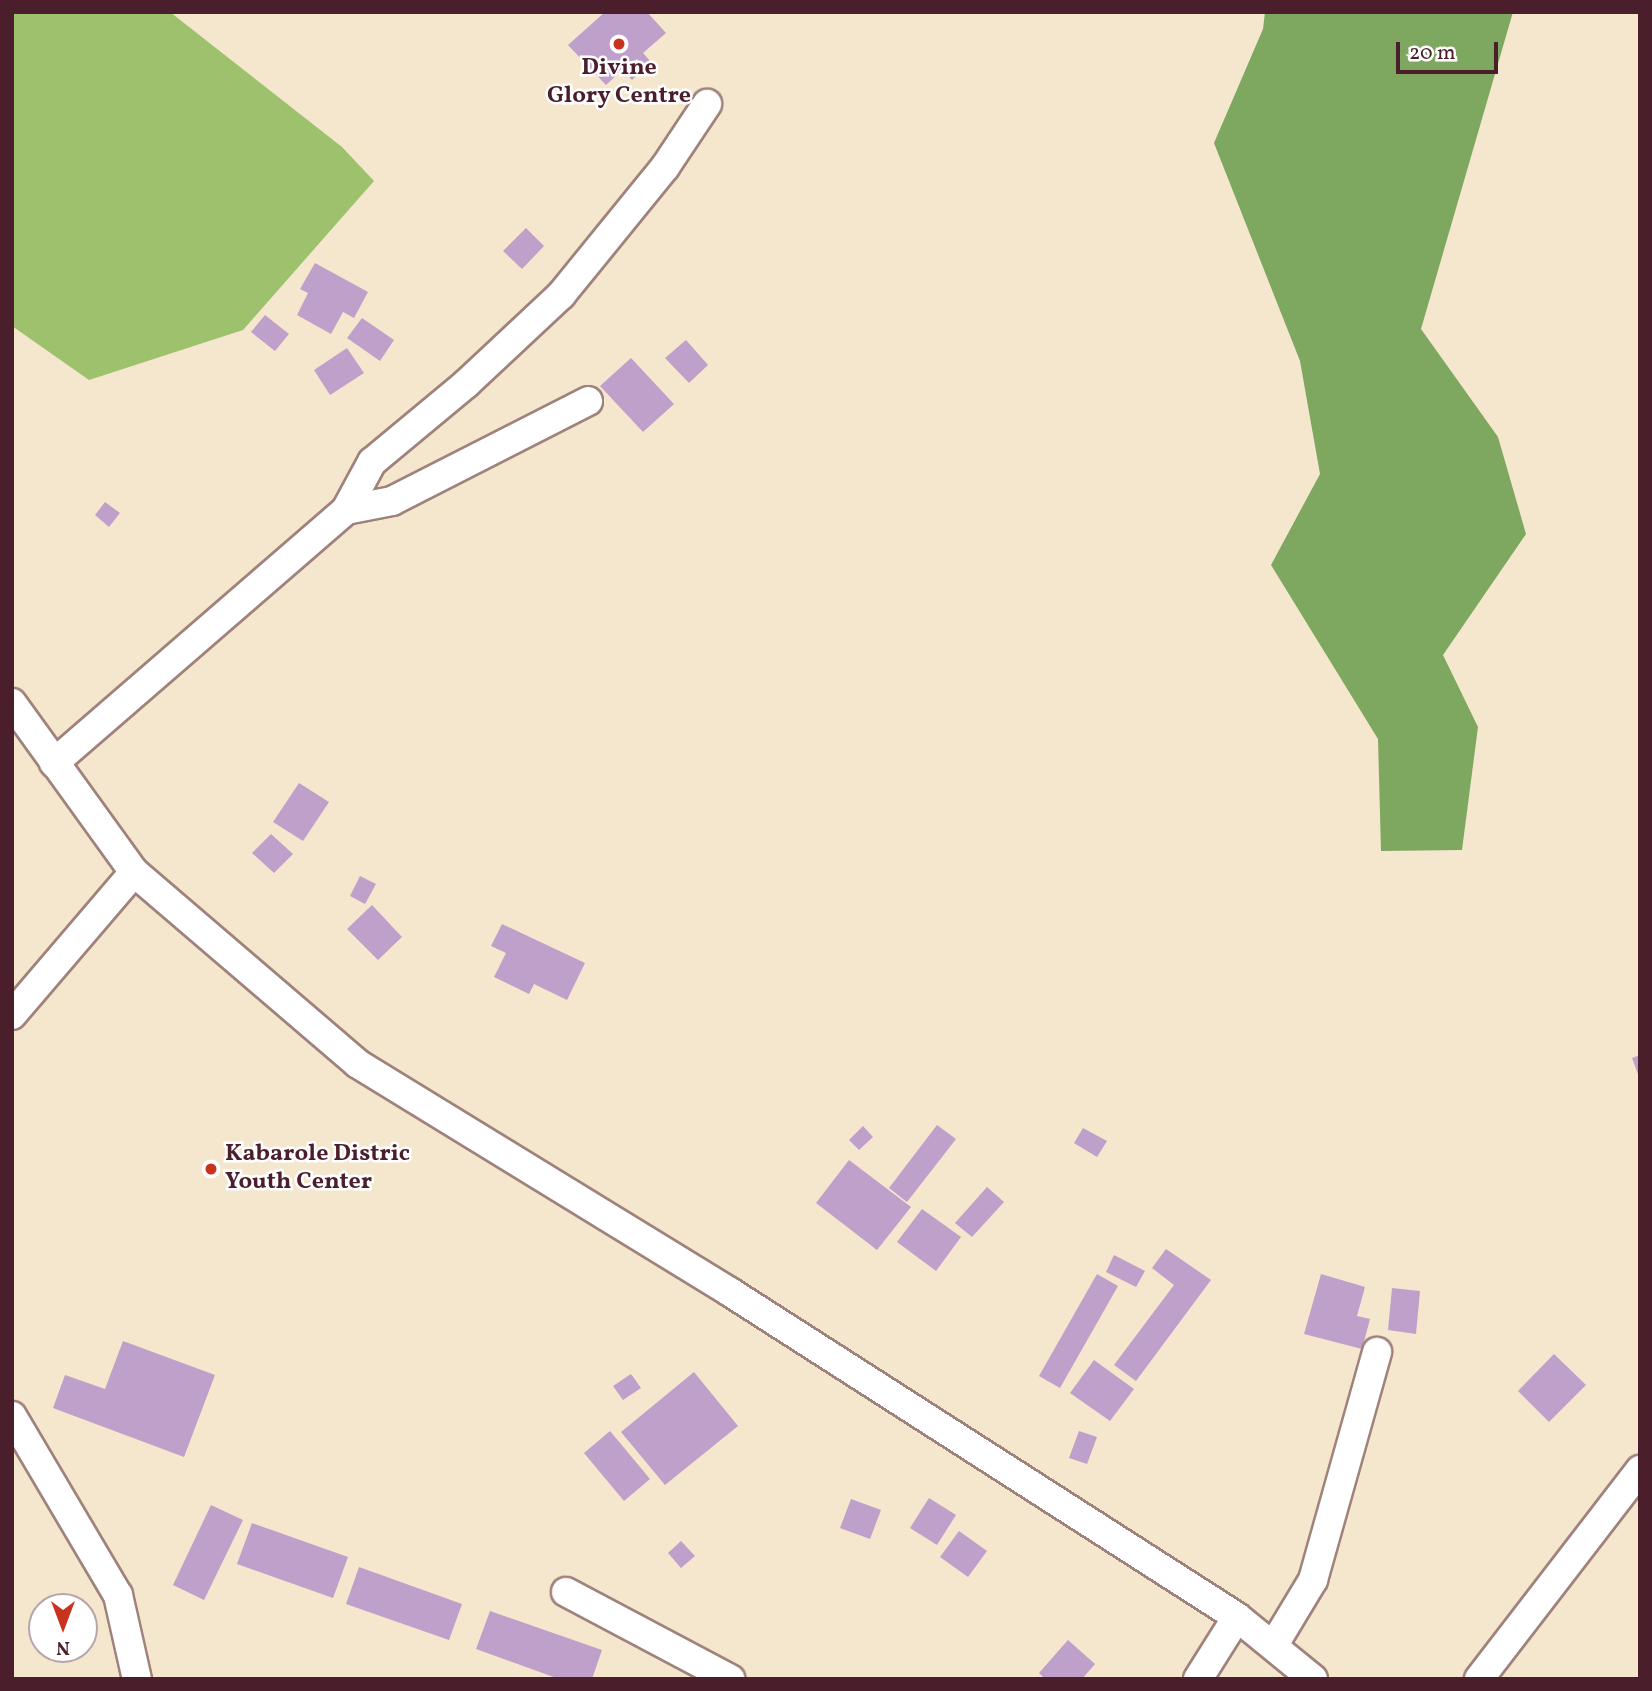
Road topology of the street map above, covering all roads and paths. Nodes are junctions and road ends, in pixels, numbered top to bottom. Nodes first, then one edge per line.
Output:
1 (707, 104) dead end
2 (588, 401) dead end
3 (346, 510) junction
4 (12, 703) edge
5 (54, 763) junction
6 (134, 872) junction
7 (12, 1015) edge
8 (1377, 1352) dead end
9 (12, 1416) edge
10 (1640, 1470) edge
11 (566, 1592) dead end
12 (1237, 1617) junction
13 (1275, 1643) junction
14 (137, 1679) edge
15 (730, 1679) edge
16 (1198, 1679) edge
17 (1313, 1679) edge
18 (1479, 1679) edge

1 - 3 street
2 - 3 street
3 - 5 street
4 - 5 street
5 - 6 street
6 - 7 street
6 - 12 street
8 - 13 street
9 - 14 street
10 - 18 street
11 - 15 street
12 - 13 street
12 - 16 street
13 - 17 street

